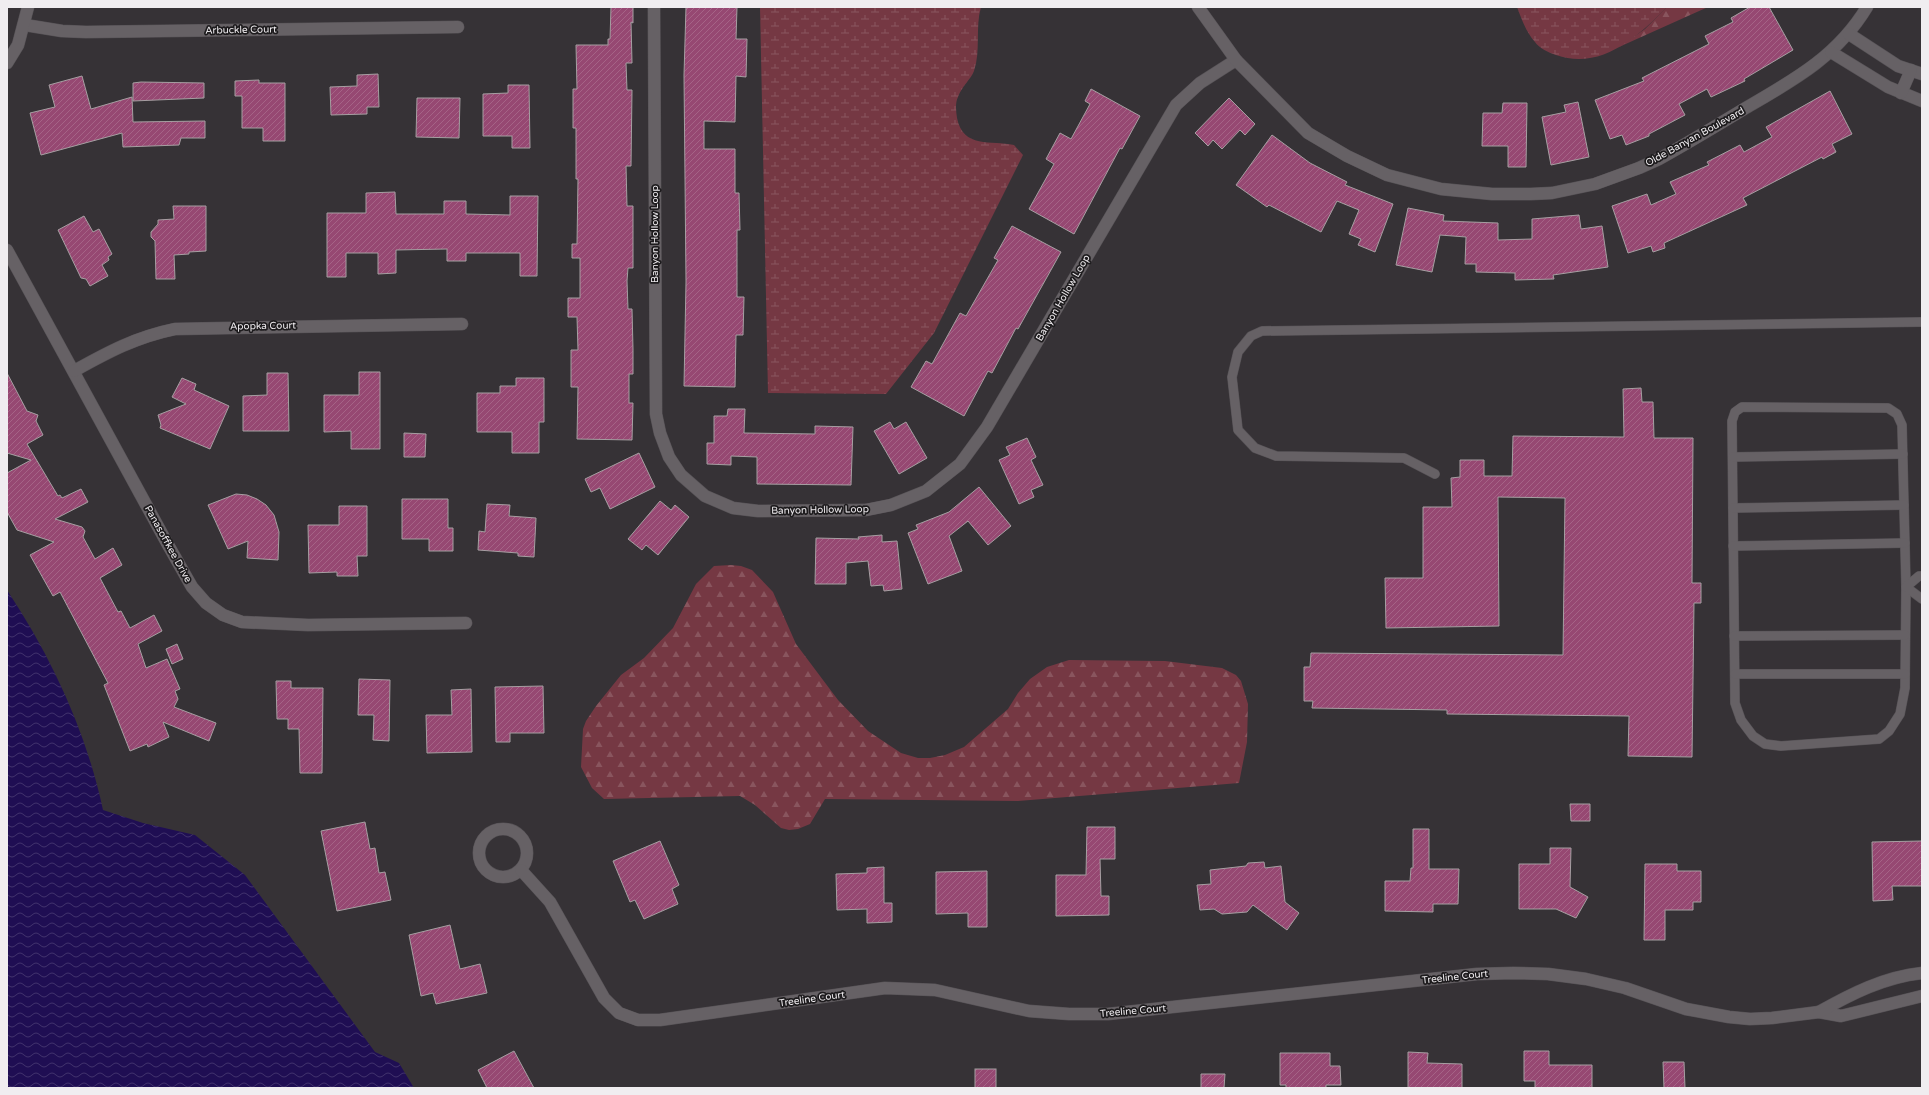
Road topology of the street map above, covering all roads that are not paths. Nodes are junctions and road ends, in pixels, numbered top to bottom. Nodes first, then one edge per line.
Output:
1 (28, 7) edge
2 (654, 7) edge
3 (1198, 7) edge
4 (1867, 7) edge
5 (25, 24) junction
6 (458, 28) dead end
7 (1849, 34) junction
8 (1831, 52) junction
9 (1236, 60) junction
10 (7, 63) edge
11 (1917, 72) edge
12 (1901, 93) junction
13 (1922, 101) edge
14 (7, 250) edge
15 (1922, 322) edge
16 (462, 324) dead end
17 (74, 371) junction
18 (1903, 454) junction
19 (1733, 456) junction
20 (1435, 474) dead end
21 (1904, 504) junction
22 (1733, 508) junction
23 (1905, 543) junction
24 (1733, 546) junction
25 (1922, 576) edge
26 (1906, 587) junction
27 (1922, 599) edge
28 (466, 623) dead end
29 (1905, 635) junction
30 (1734, 636) junction
31 (1735, 674) junction
32 (1905, 674) junction
33 (521, 870) junction
34 (1922, 973) edge
35 (1922, 996) edge
36 (1819, 1012) junction

1 - 5 street
2 - 9 street, Banyon Hollow Loop
3 - 9 street, Olde Banyan Boulevard
4 - 7 street, Olde Banyan Boulevard
5 - 6 street, Arbuckle Court
5 - 10 street
7 - 8 street, Olde Banyan Boulevard
7 - 11 street
8 - 9 street, Olde Banyan Boulevard
8 - 12 street
11 - 12 street
12 - 13 street
14 - 17 street, Panasoffkee Drive
15 - 20 lane
16 - 17 street, Apopka Court
17 - 28 street, Panasoffkee Drive
18 - 19 lane
18 - 19 lane
18 - 21 lane
19 - 22 lane
21 - 22 lane
21 - 23 lane
22 - 24 lane
23 - 24 lane
23 - 26 lane
24 - 30 lane
25 - 26 lane
26 - 27 lane
26 - 29 lane
29 - 30 lane
29 - 32 lane
30 - 31 lane
31 - 32 lane
31 - 32 lane
33 - 33 street
33 - 36 street, Treeline Court
34 - 36 street, Treeline Court
35 - 36 street, Treeline Court

